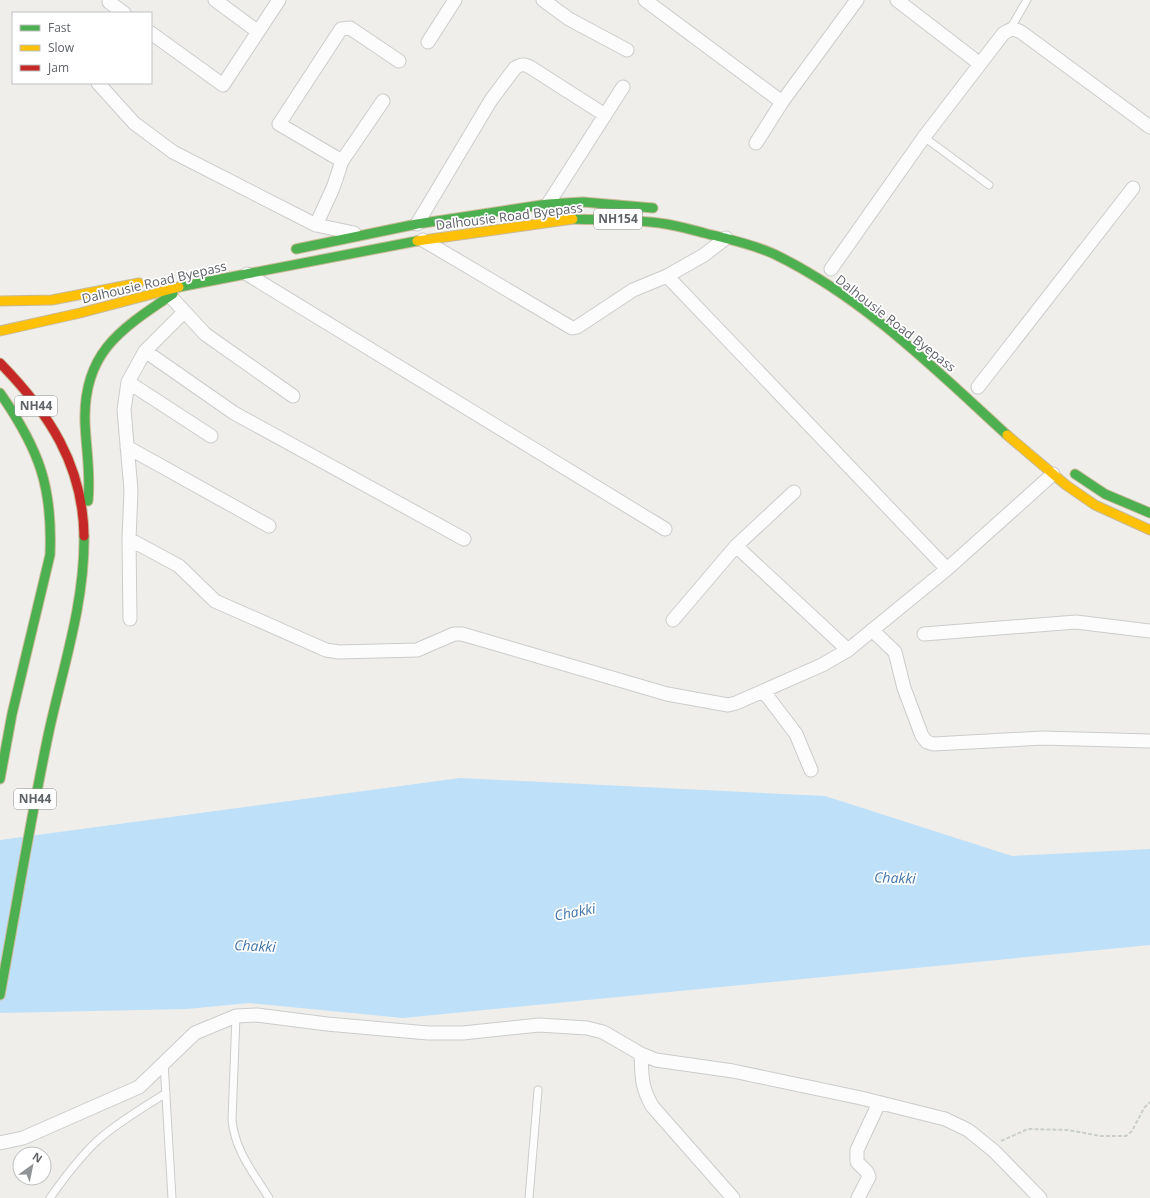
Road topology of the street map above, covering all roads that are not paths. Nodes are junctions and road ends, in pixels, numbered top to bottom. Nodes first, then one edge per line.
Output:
1 (111, 0) edge
2 (215, 0) edge
3 (279, 0) edge
4 (455, 0) edge
5 (543, 0) edge
6 (645, 0) edge
7 (857, 0) edge
8 (897, 0) edge
9 (1027, 0) edge
10 (123, 12) edge
11 (1010, 29) junction
12 (257, 32) junction
13 (152, 33) edge
14 (428, 42) dead end
15 (627, 50) dead end
16 (399, 61) dead end
17 (980, 64) junction
18 (99, 84) edge
19 (623, 87) dead end
20 (383, 101) dead end
21 (782, 102) junction
22 (605, 116) junction
23 (1150, 127) edge
24 (924, 137) junction
25 (756, 143) dead end
26 (342, 160) junction
27 (988, 186) dead end
28 (1133, 188) dead end
29 (548, 204) junction
30 (660, 209) dead end
31 (417, 224) junction
32 (316, 225) junction
33 (362, 234) junction
34 (726, 238) junction
35 (423, 240) junction
36 (286, 251) dead end
37 (831, 269) dead end
38 (247, 274) junction
39 (667, 276) junction
40 (148, 281) dead end
41 (187, 284) junction
42 (170, 296) junction
43 (0, 301) edge
44 (184, 312) junction
45 (0, 331) edge
46 (145, 351) junction
47 (0, 363) edge
48 (128, 382) junction
49 (978, 387) dead end
50 (0, 392) edge
51 (293, 396) dead end
52 (212, 436) dead end
53 (127, 447) junction
54 (1071, 470) dead end
55 (1053, 474) junction
56 (794, 492) dead end
57 (1150, 513) edge
58 (83, 514) junction
59 (268, 526) dead end
60 (665, 529) dead end
61 (1150, 530) edge
62 (129, 539) junction
63 (464, 539) dead end
64 (736, 546) junction
65 (947, 569) junction
66 (130, 620) dead end
67 (673, 620) dead end
68 (872, 630) junction
69 (1150, 631) edge
70 (924, 634) dead end
71 (848, 650) junction
72 (764, 692) junction
73 (1150, 741) edge
74 (811, 770) dead end
75 (0, 779) edge
76 (0, 995) edge
77 (236, 1016) junction
78 (641, 1054) junction
79 (164, 1062) junction
80 (538, 1090) dead end
81 (166, 1093) junction
82 (879, 1103) junction
83 (0, 1143) edge
84 (50, 1198) edge
85 (172, 1198) edge
86 (269, 1198) edge
87 (529, 1198) edge
88 (733, 1198) edge
89 (858, 1198) edge
90 (1040, 1198) edge

1 - 10 street
2 - 12 street
3 - 12 street
4 - 14 street
5 - 15 street
6 - 21 street
7 - 21 street
8 - 17 street
9 - 11 lane
11 - 17 street
11 - 23 street
12 - 13 street
16 - 26 street
17 - 24 street
18 - 32 street
19 - 22 street
20 - 26 street
21 - 25 street
22 - 29 street
22 - 31 street
24 - 27 lane
24 - 37 street
26 - 32 street
28 - 49 street
29 - 30 highway, NH154
29 - 31 highway, NH154
31 - 33 highway, NH154
32 - 33 street
33 - 36 highway, NH154
34 - 35 highway, Dalhousie Road Byepass / NH154
34 - 39 street
34 - 55 highway, Dalhousie Road Byepass / NH154
35 - 38 highway, Dalhousie Road Byepass / NH154
35 - 39 street
38 - 41 highway, Dalhousie Road Byepass / NH154
38 - 60 street
39 - 65 street
40 - 43 highway
41 - 42 highway
41 - 45 highway, Dalhousie Road Byepass / NH154
42 - 44 street
42 - 58 highway
44 - 46 street
44 - 51 street
46 - 48 street
46 - 63 street
47 - 58 highway, NH44
48 - 52 street
48 - 53 street
50 - 75 highway, NH44
53 - 59 street
53 - 62 street
54 - 57 highway
55 - 61 highway, Dalhousie Road Byepass / NH154
55 - 65 street
56 - 64 street
58 - 76 highway, NH44
62 - 66 street
62 - 72 street
64 - 67 street
64 - 71 street
65 - 68 street
68 - 71 street
68 - 73 street
69 - 70 street
71 - 72 street
72 - 74 street
77 - 78 street
77 - 79 street
77 - 86 lane
78 - 82 street
78 - 88 street
79 - 81 lane
79 - 83 street
80 - 87 lane
81 - 84 lane
81 - 85 lane
82 - 89 street
82 - 90 street

